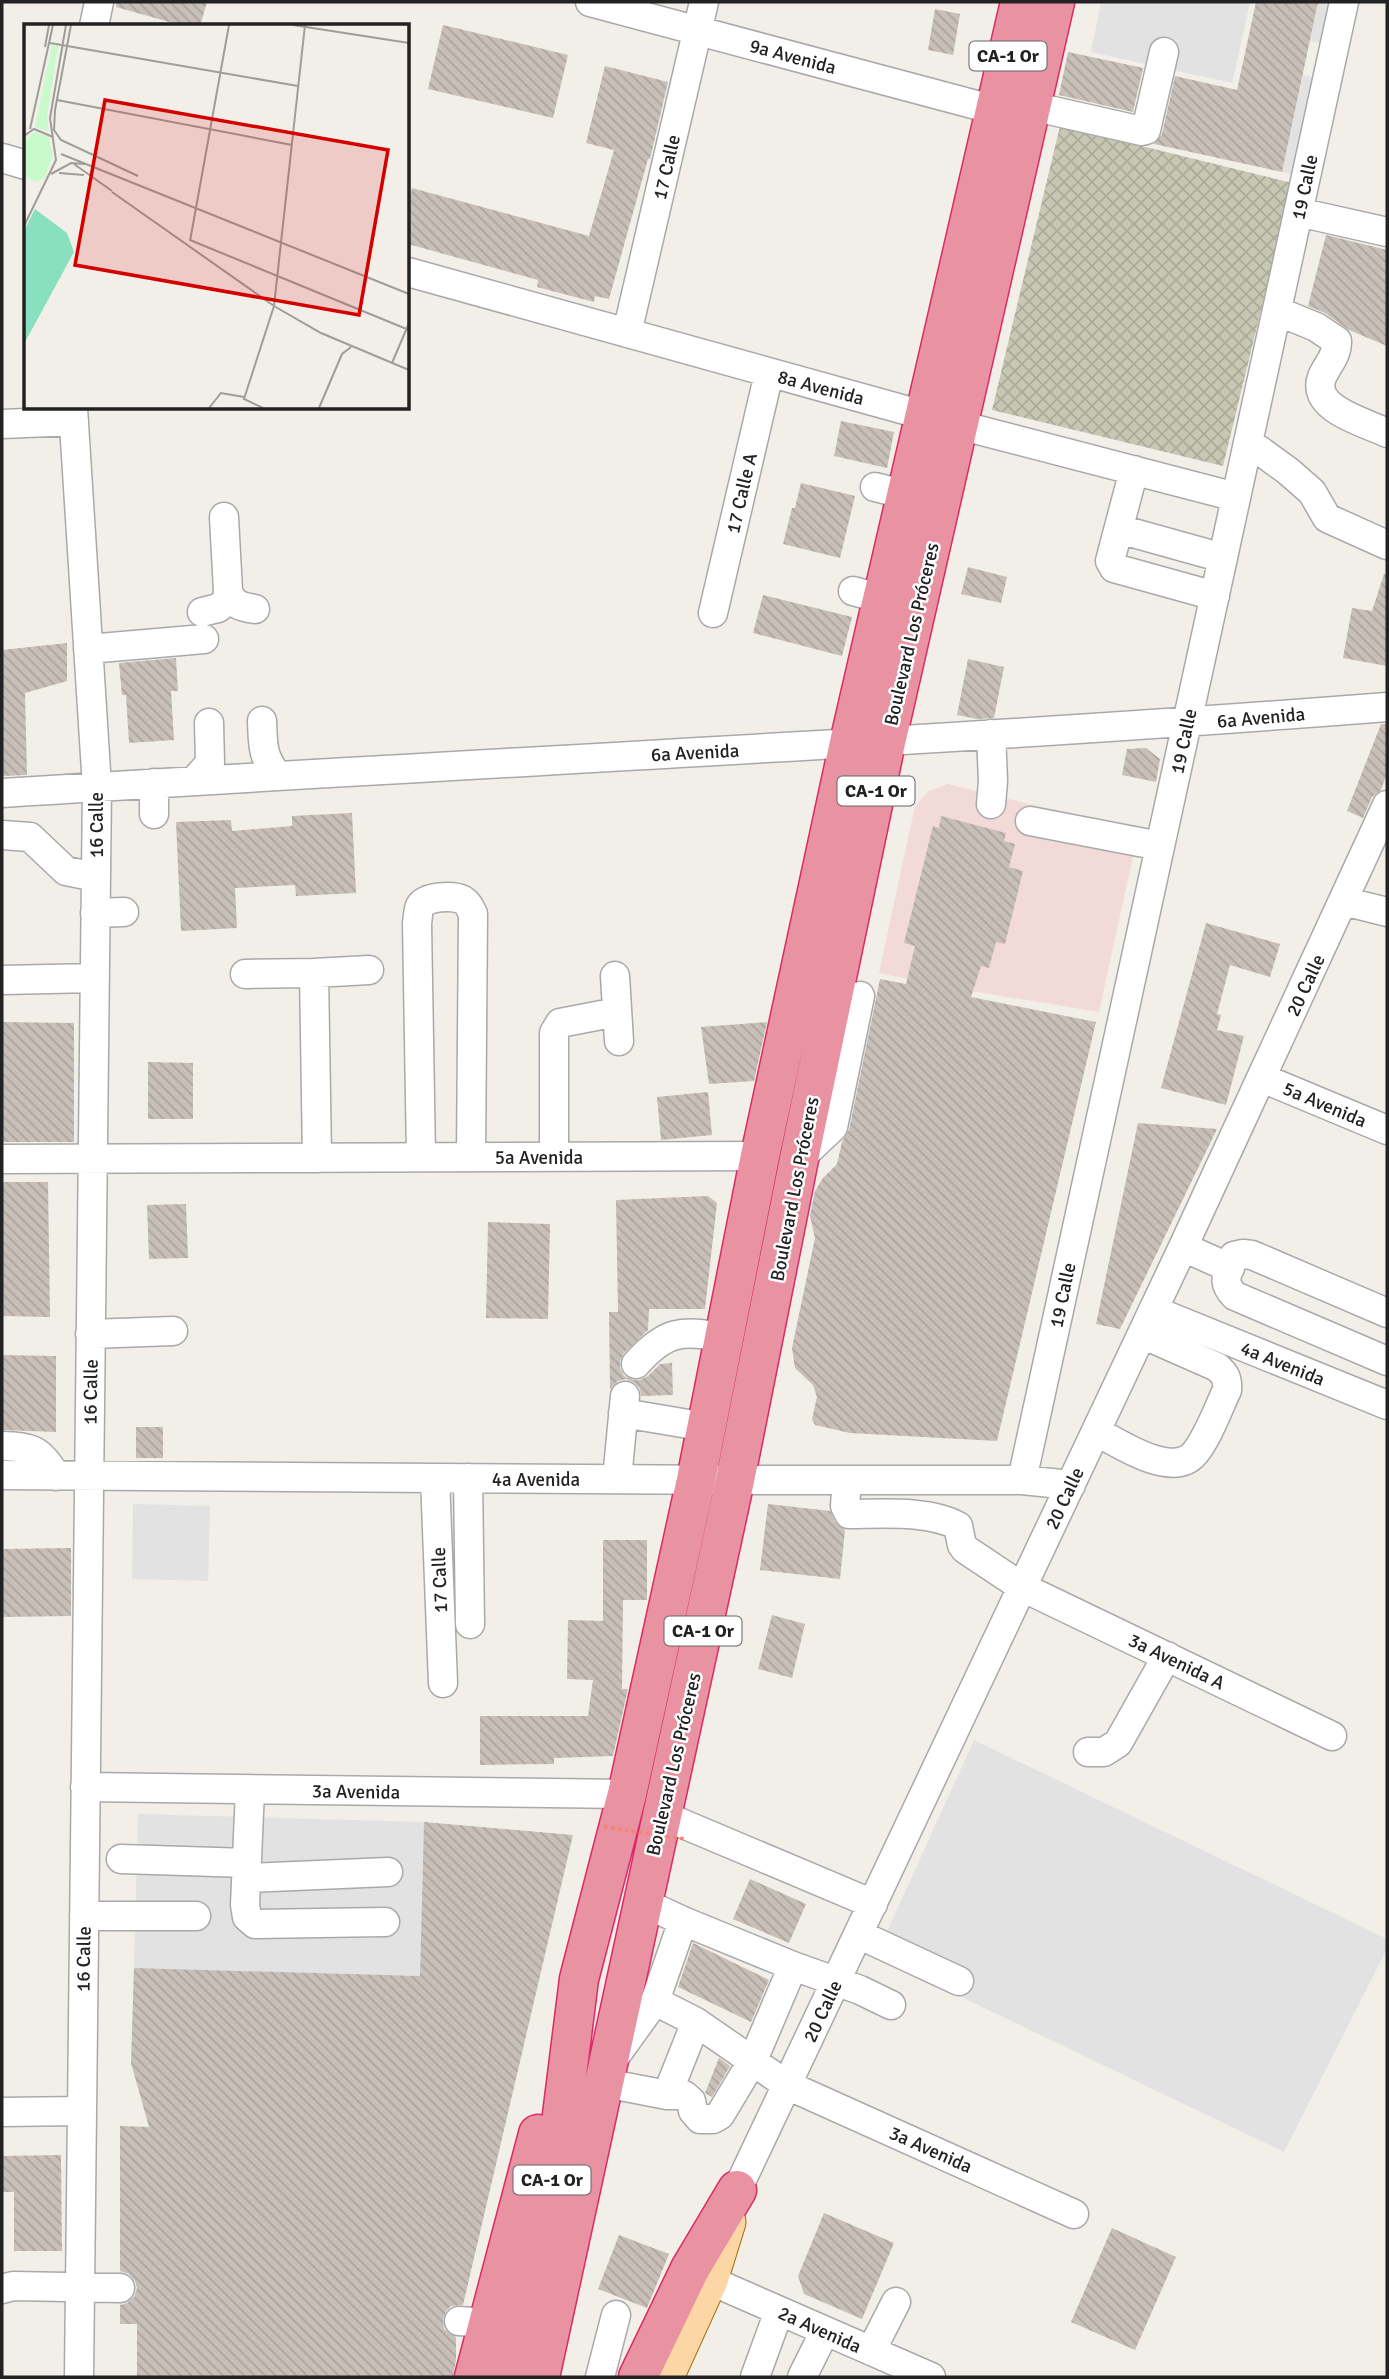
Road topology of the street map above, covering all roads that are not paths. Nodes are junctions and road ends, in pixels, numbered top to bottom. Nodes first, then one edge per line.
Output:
1 (99, 2) edge
2 (590, 2) edge
3 (704, 2) edge
4 (1020, 2) edge
5 (1055, 2) edge
6 (1344, 2) edge
7 (94, 24) edge
8 (698, 30) junction
9 (1164, 51) dead end
10 (1013, 108) junction
11 (2, 158) edge
12 (24, 164) edge
13 (1298, 212) junction
14 (1387, 232) edge
15 (410, 273) edge
16 (1277, 311) junction
17 (627, 333) junction
18 (769, 373) junction
19 (74, 414) edge
20 (942, 421) junction
21 (2, 425) edge
22 (1387, 433) edge
23 (1248, 442) junction
24 (1134, 470) junction
25 (1236, 497) junction
26 (224, 517) dead end
27 (1119, 529) junction
28 (1387, 545) edge
29 (1223, 558) junction
30 (228, 591) junction
31 (1215, 596) junction
32 (256, 609) dead end
33 (713, 613) dead end
34 (88, 649) junction
35 (1387, 707) edge
36 (262, 721) dead end
37 (209, 723) dead end
38 (1187, 723) junction
39 (991, 734) junction
40 (886, 742) junction
41 (849, 743) junction
42 (278, 776) junction
43 (194, 781) junction
44 (154, 783) junction
45 (97, 787) junction
46 (2, 793) edge
47 (991, 804) dead end
48 (1387, 805) edge
49 (154, 814) dead end
50 (1030, 821) dead end
51 (2, 835) edge
52 (1160, 846) junction
53 (96, 877) junction
54 (1343, 901) junction
55 (95, 912) junction
56 (124, 912) dead end
57 (1387, 912) edge
58 (369, 970) dead end
59 (314, 973) junction
60 (245, 974) dead end
61 (615, 976) dead end
62 (95, 978) junction
63 (2, 980) edge
64 (860, 996) dead end
65 (617, 1012) junction
66 (619, 1041) dead end
67 (1262, 1078) junction
68 (1387, 1130) edge
69 (760, 1156) junction
70 (421, 1157) junction
71 (471, 1157) junction
72 (554, 1157) junction
73 (92, 1158) junction
74 (317, 1158) junction
75 (2, 1159) edge
76 (799, 1159) junction
77 (1183, 1247) junction
78 (1230, 1268) junction
79 (1387, 1313) edge
80 (1147, 1322) junction
81 (173, 1331) dead end
82 (90, 1334) junction
83 (724, 1338) junction
84 (1387, 1360) edge
85 (636, 1364) dead end
86 (1387, 1405) edge
87 (706, 1427) junction
88 (1096, 1431) junction
89 (2, 1446) edge
90 (2, 1475) edge
91 (56, 1476) junction
92 (89, 1476) junction
93 (435, 1478) junction
94 (468, 1478) junction
95 (617, 1479) junction
96 (696, 1479) junction
97 (735, 1480) junction
98 (847, 1480) junction
99 (1022, 1480) junction
100 (1071, 1485) junction
101 (1023, 1587) junction
102 (470, 1624) dead end
103 (1167, 1656) junction
104 (443, 1683) dead end
105 (1332, 1735) dead end
106 (1088, 1752) dead end
107 (85, 1787) junction
108 (250, 1790) junction
109 (627, 1794) junction
110 (674, 1827) junction
111 (121, 1859) dead end
112 (247, 1871) junction
113 (388, 1872) dead end
114 (642, 1902) junction
115 (873, 1904) junction
116 (84, 1916) junction
117 (196, 1916) dead end
118 (683, 1921) junction
119 (385, 1922) dead end
120 (859, 1934) junction
121 (793, 1966) junction
122 (579, 1979) junction
123 (958, 1981) dead end
124 (836, 1983) junction
125 (655, 2001) junction
126 (891, 2005) dead end
127 (696, 2022) junction
128 (753, 2060) junction
129 (606, 2079) junction
130 (787, 2085) junction
131 (667, 2095) junction
132 (82, 2111) junction
133 (2, 2112) edge
134 (737, 2190) junction
135 (1074, 2214) dead end
136 (709, 2280) junction
137 (2, 2289) edge
138 (80, 2298) junction
139 (120, 2298) dead end
140 (896, 2302) dead end
141 (779, 2311) junction
142 (616, 2315) dead end
143 (825, 2331) junction
144 (871, 2351) junction
145 (79, 2377) edge
146 (474, 2377) edge
147 (510, 2377) edge
148 (540, 2377) edge
149 (565, 2377) edge
150 (600, 2377) edge
151 (638, 2377) edge
152 (665, 2377) edge
153 (755, 2377) edge
154 (802, 2377) edge
155 (931, 2377) edge

1 - 7 street
2 - 8 street, 9a Avenida
3 - 8 street, 17 Calle
4 - 10 highway, Boulevard Los Próceres / CA-1 Or
5 - 10 highway, Boulevard Los Próceres / CA-1 Or
6 - 13 street, 19 Calle
8 - 10 street, 9a Avenida
8 - 17 street, 17 Calle
9 - 10 street, 9a Avenida
10 - 20 highway, Boulevard Los Próceres / CA-1 Or
11 - 12 street
13 - 14 street
13 - 16 street, 19 Calle
15 - 17 street, 8a Avenida
16 - 22 street
16 - 23 street, 19 Calle
17 - 18 street, 8a Avenida
18 - 20 street, 8a Avenida
18 - 33 street, 17 Calle A
19 - 21 street
19 - 34 street, 16 Calle
20 - 24 street, 8a Avenida
20 - 40 highway, Boulevard Los Próceres / CA-1 Or
20 - 41 highway, Boulevard Los Próceres / CA-1 Or
23 - 25 street, 19 Calle
23 - 28 street
24 - 25 street, 8a Avenida
24 - 27 street
25 - 29 street, 19 Calle
26 - 30 street
27 - 29 street
27 - 31 street
29 - 31 street, 19 Calle
30 - 32 street
30 - 34 street
31 - 38 street, 19 Calle
34 - 45 street, 16 Calle
35 - 38 street, 6a Avenida
36 - 42 street
37 - 43 street
38 - 39 street, 6a Avenida
38 - 52 street, 19 Calle
39 - 40 street, 6a Avenida
39 - 47 street
40 - 41 street, 6a Avenida
40 - 76 highway, Boulevard Los Próceres / CA-1 Or
41 - 42 street, 6a Avenida
41 - 69 highway, Boulevard Los Próceres / CA-1 Or
42 - 43 street, 6a Avenida
43 - 44 street, 6a Avenida
44 - 45 street, 6a Avenida
44 - 49 street
45 - 46 street, 6a Avenida
45 - 53 street, 16 Calle
48 - 54 street, 20 Calle
50 - 52 street
51 - 53 street
52 - 99 street, 19 Calle
53 - 55 street, 16 Calle
54 - 57 street
54 - 67 street, 20 Calle
55 - 56 street
55 - 62 street, 16 Calle
58 - 59 street
59 - 60 street
59 - 74 street
61 - 65 street
62 - 63 street
62 - 73 street, 16 Calle
64 - 76 street
65 - 66 street
65 - 72 street
67 - 68 street, 5a Avenida
67 - 77 street, 20 Calle
69 - 72 street, 5a Avenida
69 - 83 highway, Boulevard Los Próceres / CA-1 Or
70 - 71 street, 5a Avenida
70 - 71 street
70 - 74 street, 5a Avenida
71 - 72 street, 5a Avenida
73 - 74 street, 5a Avenida
73 - 75 street, 5a Avenida
73 - 82 street, 16 Calle
76 - 97 highway, Boulevard Los Próceres / CA-1 Or
77 - 78 street
77 - 80 street, 20 Calle
78 - 79 street
78 - 84 street
80 - 86 street, 4a Avenida
80 - 88 street, 20 Calle
80 - 88 street
81 - 82 street
82 - 92 street, 16 Calle
83 - 85 street
83 - 87 highway, Boulevard Los Próceres / CA-1 Or
87 - 95 street
87 - 96 highway, Boulevard Los Próceres / CA-1 Or
88 - 100 street, 20 Calle
89 - 91 street
90 - 91 street, 4a Avenida
91 - 92 street, 4a Avenida
92 - 93 street, 4a Avenida
92 - 107 street, 16 Calle
93 - 94 street, 4a Avenida
93 - 104 street, 17 Calle
94 - 95 street, 4a Avenida
94 - 102 street
95 - 96 street, 4a Avenida
96 - 97 street, 4a Avenida
96 - 109 highway, Boulevard Los Próceres / CA-1 Or
97 - 98 street, 4a Avenida
97 - 110 highway, Boulevard Los Próceres / CA-1 Or
98 - 99 street, 4a Avenida
98 - 101 street, 3a Avenida A
99 - 100 street, 4a Avenida
100 - 101 street, 20 Calle
101 - 103 street, 3a Avenida A
101 - 115 street, 20 Calle
103 - 105 street, 3a Avenida A
103 - 106 street
107 - 108 street, 3a Avenida
107 - 116 street, 16 Calle
108 - 109 street, 3a Avenida
108 - 112 street
109 - 122 highway, Boulevard Los Próceres / CA-1 Or
110 - 114 highway, Boulevard Los Próceres / CA-1 Or
110 - 115 street
111 - 112 street
112 - 113 street
112 - 119 street
114 - 118 street
114 - 129 highway, Boulevard Los Próceres / CA-1 Or
115 - 120 street, 20 Calle
116 - 117 street
116 - 132 street, 16 Calle
118 - 121 street
118 - 125 street
120 - 123 street
120 - 124 street, 20 Calle
121 - 124 street
121 - 128 street
122 - 146 highway
122 - 147 highway, Boulevard Los Próceres / CA-1 Or
124 - 126 street
124 - 130 street, 20 Calle
125 - 127 street, 3a Avenida
125 - 129 street
127 - 128 street, 3a Avenida
127 - 131 street
128 - 130 street, 3a Avenida
128 - 131 street
129 - 131 street
129 - 148 highway, Boulevard Los Próceres / CA-1 Or
129 - 149 highway
130 - 134 street, 20 Calle
130 - 135 street, 3a Avenida
132 - 133 street
132 - 138 street, 16 Calle
134 - 136 main road
134 - 151 highway
136 - 141 street, 2a Avenida
136 - 152 main road
137 - 138 street
138 - 139 street
138 - 145 street, 16 Calle
140 - 144 street
141 - 143 street, 2a Avenida
141 - 153 street
142 - 150 street
143 - 144 street, 2a Avenida
143 - 154 street
144 - 155 street, 2a Avenida

